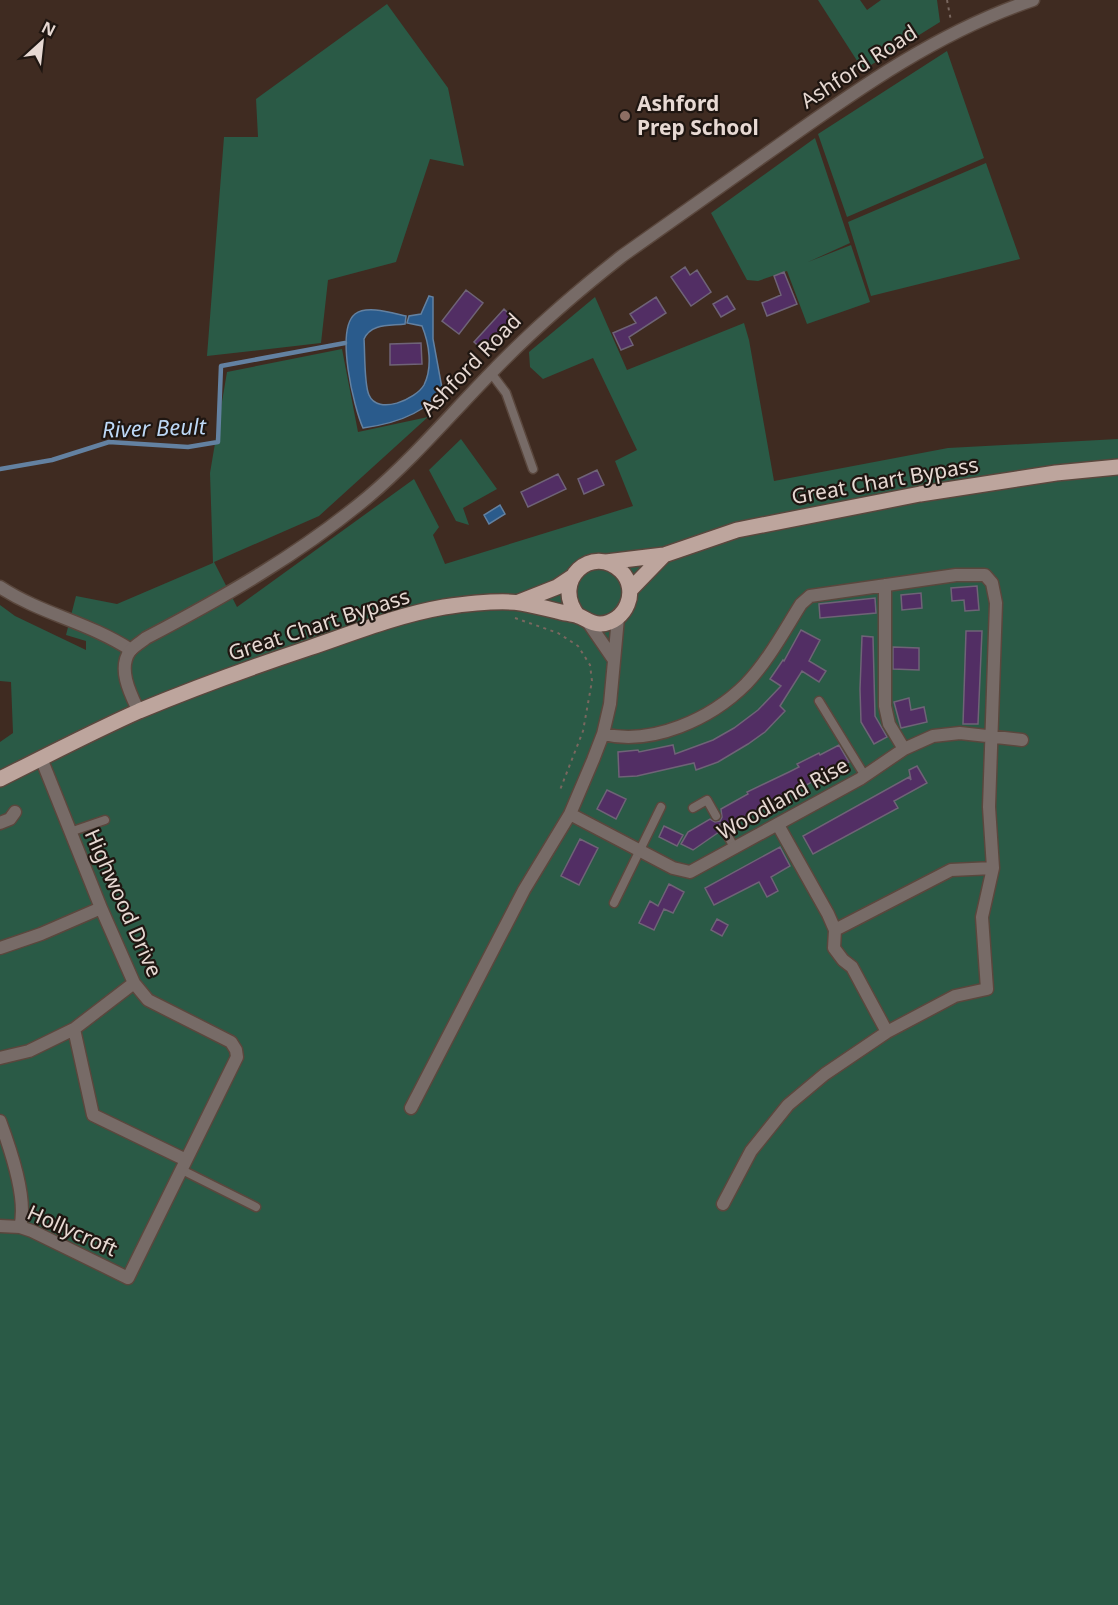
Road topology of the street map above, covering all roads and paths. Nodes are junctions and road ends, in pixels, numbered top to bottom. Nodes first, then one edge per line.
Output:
1 (947, 0) edge
2 (1033, 0) edge
3 (953, 33) junction
4 (491, 372) junction
5 (1118, 467) edge
6 (533, 469) dead end
7 (664, 555) junction
8 (606, 562) junction
9 (572, 577) junction
10 (885, 585) junction
11 (0, 587) edge
12 (630, 590) junction
13 (519, 602) junction
14 (510, 616) dead end
15 (618, 618) junction
16 (583, 619) junction
17 (131, 650) junction
18 (614, 660) junction
19 (819, 701) dead end
20 (139, 712) junction
21 (603, 734) junction
22 (992, 736) junction
23 (1022, 740) dead end
24 (904, 749) junction
25 (41, 758) junction
26 (865, 776) junction
27 (0, 779) edge
28 (560, 790) dead end
29 (661, 807) dead end
30 (693, 808) dead end
31 (15, 812) dead end
32 (570, 814) junction
33 (716, 816) dead end
34 (105, 820) dead end
35 (0, 823) edge
36 (778, 825) junction
37 (724, 829) dead end
38 (70, 832) junction
39 (735, 849) junction
40 (641, 851) junction
41 (993, 868) junction
42 (614, 903) dead end
43 (101, 908) junction
44 (835, 930) junction
45 (0, 948) edge
46 (134, 983) junction
47 (74, 1029) junction
48 (887, 1032) junction
49 (0, 1058) edge
50 (411, 1108) dead end
51 (0, 1121) edge
52 (184, 1165) junction
53 (723, 1204) dead end
54 (256, 1207) dead end
55 (0, 1226) edge
56 (20, 1227) junction

1 - 3 path
2 - 3 street, Ashford Road
3 - 4 street, Ashford Road
4 - 6 lane
4 - 17 street, Ashford Road
5 - 7 main road, Great Chart Bypass
7 - 8 main road, Great Chart Bypass
7 - 12 main road, Great Chart Bypass
8 - 9 main road
8 - 12 main road
9 - 13 main road, Great Chart Bypass
9 - 16 main road
10 - 21 street
10 - 22 street
10 - 24 street
11 - 17 street
12 - 15 main road
13 - 16 main road, Great Chart Bypass
13 - 20 main road, Great Chart Bypass
14 - 28 path
15 - 16 main road
15 - 18 street
16 - 18 street
17 - 20 street
18 - 21 street
19 - 26 lane
20 - 25 main road
21 - 32 street
22 - 23 street, Woodland Rise
22 - 24 street, Woodland Rise
22 - 41 street
24 - 26 street, Woodland Rise
25 - 27 main road
25 - 38 street, Highwood Drive
26 - 36 street, Woodland Rise
29 - 40 lane
30 - 33 lane
31 - 35 street
32 - 40 street, Woodland Rise
32 - 50 street
34 - 38 lane
36 - 39 street, Woodland Rise
36 - 44 street
37 - 39 lane
38 - 43 street, Highwood Drive
39 - 40 street, Woodland Rise
40 - 42 lane
41 - 44 street
41 - 48 street
43 - 45 street
43 - 46 street, Highwood Drive
44 - 48 street
46 - 47 street
46 - 52 street, Highwood Drive
47 - 49 street
47 - 52 street
48 - 53 street
51 - 56 street
52 - 54 lane
52 - 56 street, Hollycroft
55 - 56 street, Hollycroft

